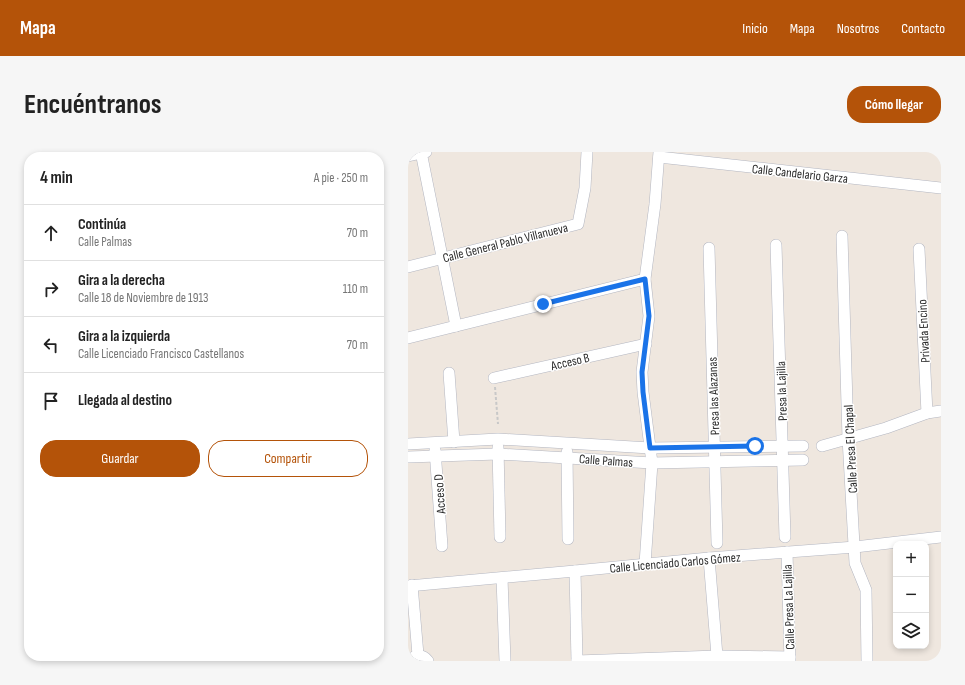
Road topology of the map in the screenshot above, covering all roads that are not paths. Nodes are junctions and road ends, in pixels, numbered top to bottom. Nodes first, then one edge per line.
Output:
1 (423, 152) edge
2 (587, 152) edge
3 (659, 155) edge
4 (408, 156) edge
5 (941, 188) edge
6 (842, 236) dead end
7 (776, 245) dead end
8 (709, 248) dead end
9 (919, 249) dead end
10 (443, 258) junction
11 (408, 266) edge
12 (645, 279) junction
13 (456, 326) junction
14 (408, 338) edge
15 (646, 344) junction
16 (449, 373) dead end
17 (494, 378) road end
18 (941, 411) edge
19 (927, 413) junction
20 (848, 438) junction
21 (498, 439) junction
22 (454, 442) junction
23 (435, 443) junction
24 (567, 443) junction
25 (408, 444) edge
26 (715, 446) junction
27 (782, 446) junction
28 (803, 446) dead end
29 (822, 446) dead end
30 (650, 448) junction
31 (498, 454) junction
32 (436, 456) junction
33 (408, 457) edge
34 (568, 458) junction
35 (803, 460) dead end
36 (783, 461) junction
37 (715, 462) junction
38 (652, 463) junction
39 (500, 537) dead end
40 (786, 537) dead end
41 (941, 537) edge
42 (568, 539) dead end
43 (717, 543) dead end
44 (442, 546) dead end
45 (855, 547) junction
46 (787, 552) junction
47 (709, 558) junction
48 (645, 564) junction
49 (575, 571) junction
50 (502, 578) junction
51 (410, 586) edge
52 (717, 656) junction
53 (414, 658) edge
54 (790, 659) edge
55 (428, 661) edge
56 (505, 661) edge
57 (577, 661) edge
58 (867, 661) edge

1 - 4 street
1 - 10 street
2 - 10 street, Calle General Pablo Villanueva
3 - 5 street, Calle Candelario Garza
3 - 12 street
6 - 20 street, Calle Presa El Chapal
7 - 27 street, Presa la Lajilla
8 - 26 street, Presa las Alazanas
9 - 19 street, Privada Encino
10 - 11 street, Calle General Pablo Villanueva
10 - 13 street
12 - 13 street
12 - 15 street
13 - 14 street
15 - 17 street, Acceso B
15 - 30 street
16 - 22 street
18 - 19 street
19 - 20 street
20 - 29 street
20 - 45 street, Calle Presa El Chapal
21 - 22 street, Calle Palmas
21 - 24 street, Calle Palmas
21 - 31 street
22 - 23 street, Calle Palmas
23 - 25 street, Calle Palmas
23 - 32 street, Acceso D
24 - 30 street, Calle Palmas
24 - 34 street
26 - 27 street, Calle Palmas
26 - 30 street, Calle Palmas
26 - 37 street, Presa las Alazanas
27 - 28 street, Calle Palmas
27 - 36 street, Presa la Lajilla
30 - 38 street
31 - 32 street, Calle Palmas
31 - 34 street, Calle Palmas
31 - 39 street
32 - 33 street, Calle Palmas
32 - 44 street, Acceso D
34 - 38 street, Calle Palmas
34 - 42 street
35 - 36 street, Calle Palmas
36 - 37 street, Calle Palmas
36 - 40 street, Presa la Lajilla
37 - 38 street, Calle Palmas
37 - 43 street, Presa las Alazanas
38 - 48 street
41 - 45 street, Calle Licenciado Carlos Gómez
45 - 46 street, Calle Licenciado Carlos Gómez
45 - 58 street, Calle Presa El Chapal
46 - 47 street, Calle Licenciado Carlos Gómez
46 - 54 street, Calle Presa La Lajilla
47 - 48 street, Calle Licenciado Carlos Gómez
47 - 52 street
48 - 49 street, Calle Licenciado Carlos Gómez
49 - 50 street, Calle Licenciado Carlos Gómez
49 - 57 street
50 - 51 street, Calle Licenciado Carlos Gómez
50 - 56 street
51 - 53 street
52 - 54 street
52 - 57 street
53 - 55 street

